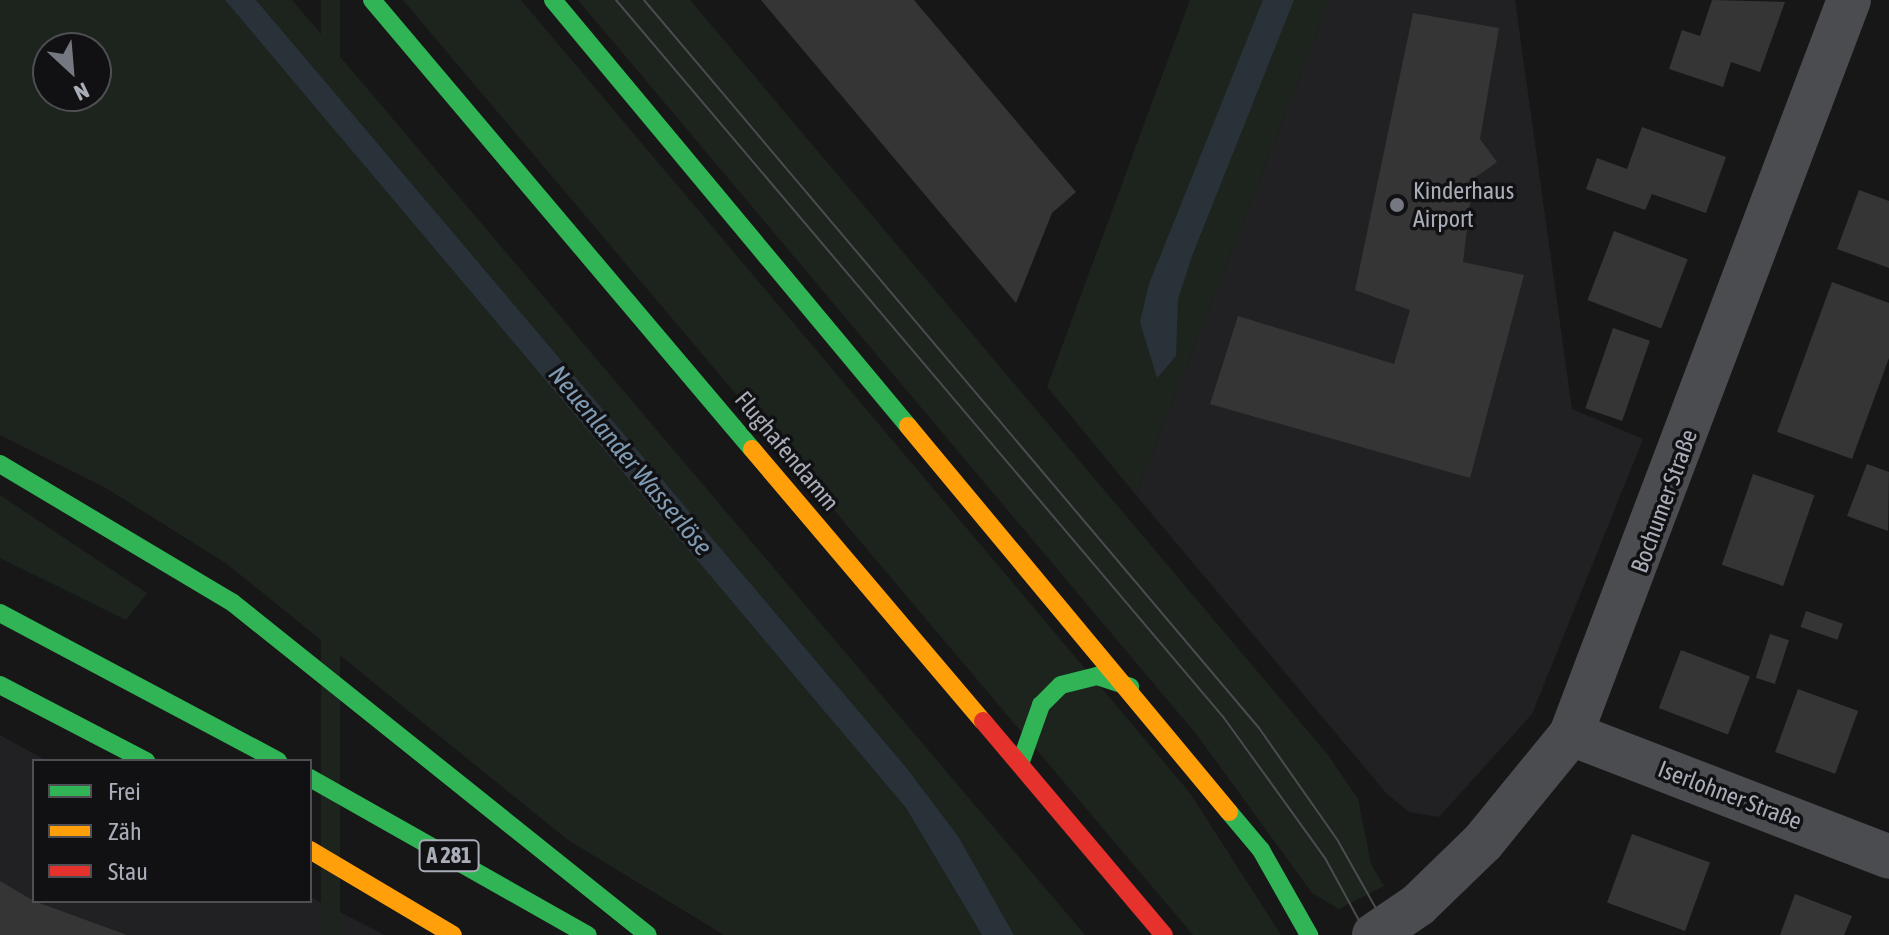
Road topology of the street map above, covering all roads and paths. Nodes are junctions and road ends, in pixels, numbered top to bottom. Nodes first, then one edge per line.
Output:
1 (372, 0) edge
2 (553, 0) edge
3 (1849, 0) edge
4 (0, 464) edge
5 (0, 613) edge
6 (0, 685) edge
7 (1130, 687) junction
8 (1571, 734) junction
9 (142, 759) edge
10 (274, 759) edge
11 (1020, 764) junction
12 (312, 779) edge
13 (312, 851) edge
14 (1889, 857) edge
15 (453, 935) edge
16 (588, 935) edge
17 (648, 935) edge
18 (1164, 935) edge
19 (1309, 935) edge
20 (1374, 935) edge

1 - 11 main road, Flughafendamm
2 - 7 main road
3 - 8 street, Bochumer Straße
4 - 17 main road
5 - 10 main road
6 - 9 main road
7 - 11 main road
7 - 19 main road
8 - 14 street, Iserlohner Straße
8 - 20 street, Bochumer Straße
11 - 18 main road, Flughafendamm
12 - 16 main road, A 281
13 - 15 main road, A 281

